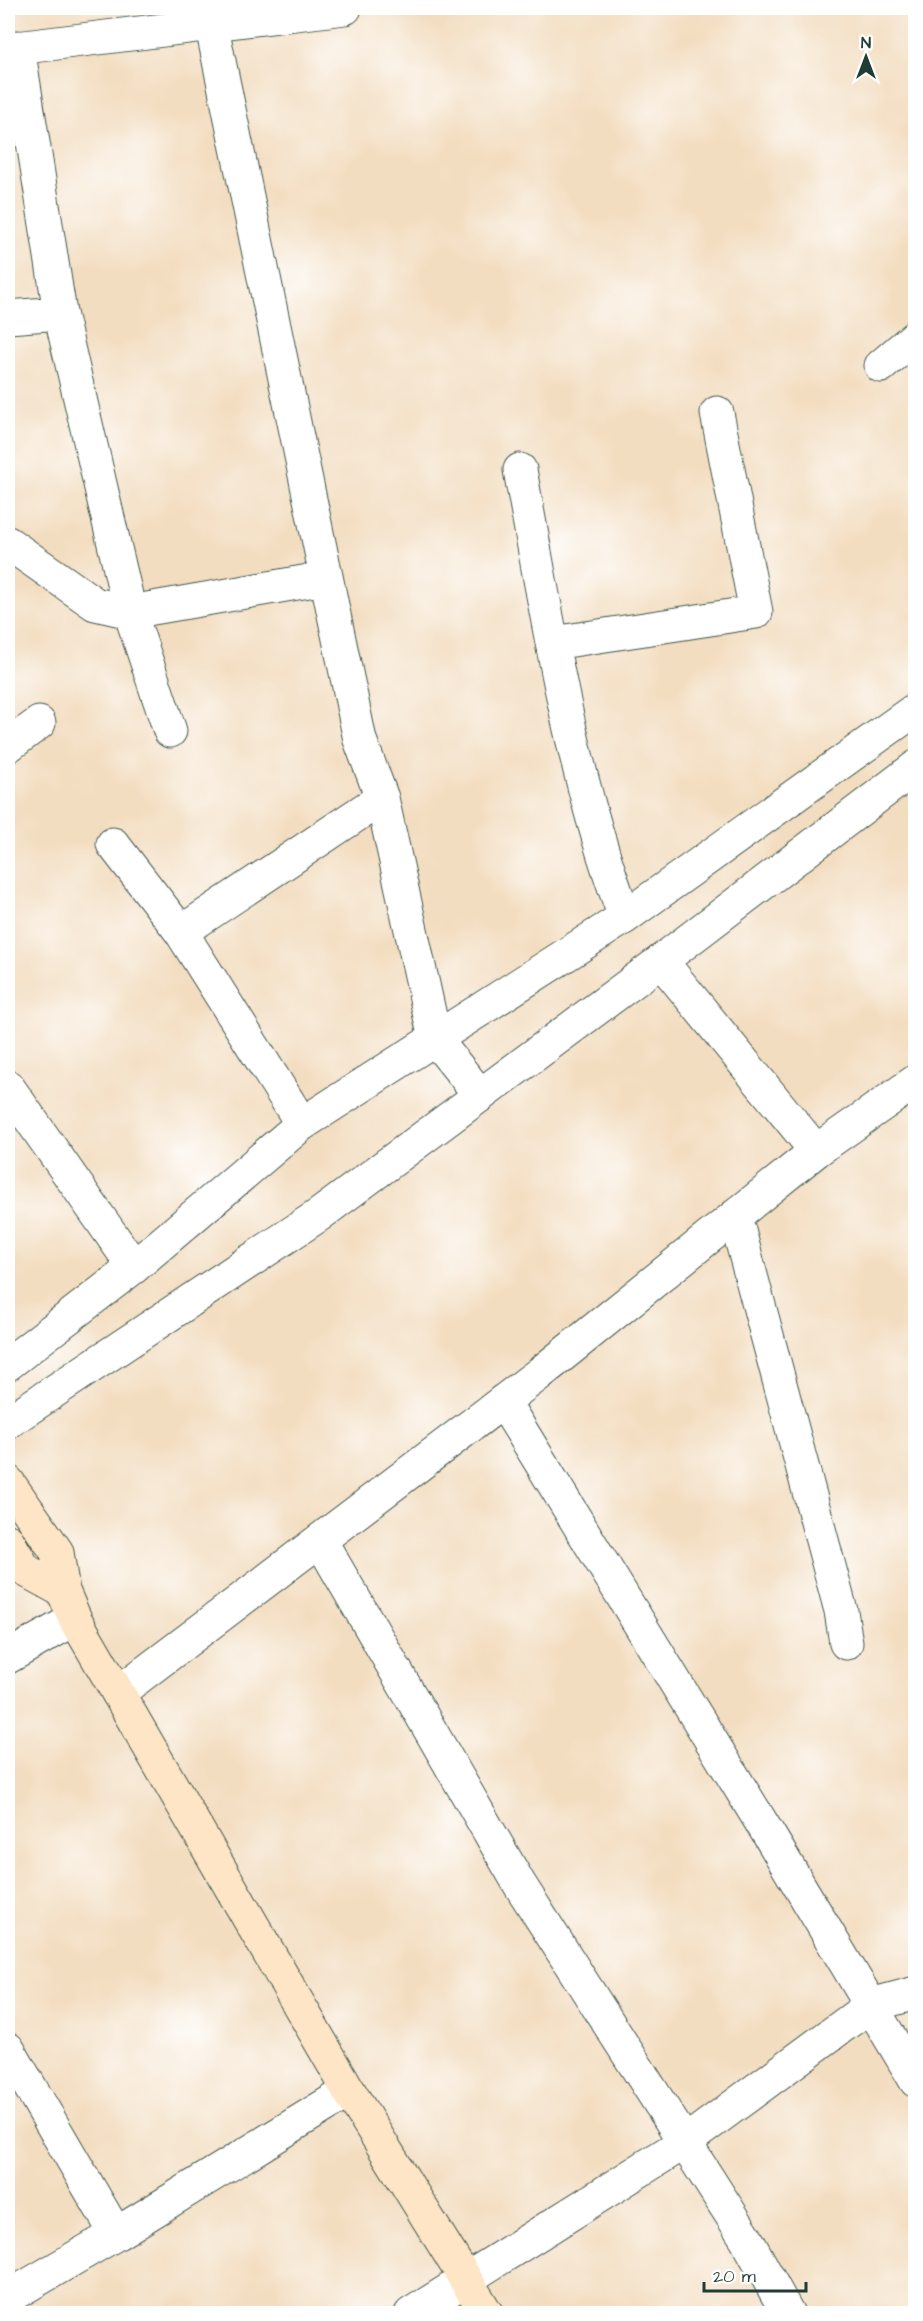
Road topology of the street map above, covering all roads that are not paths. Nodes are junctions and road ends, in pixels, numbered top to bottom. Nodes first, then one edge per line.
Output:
1 (345, 8) edge
2 (210, 16) edge
3 (13, 48) edge
4 (60, 313) junction
5 (8, 317) edge
6 (915, 336) edge
7 (881, 366) dead end
8 (717, 413) dead end
9 (520, 470) dead end
10 (8, 543) edge
11 (326, 579) junction
12 (130, 612) junction
13 (553, 643) junction
14 (915, 710) edge
15 (39, 723) dead end
16 (170, 731) dead end
17 (8, 746) edge
18 (915, 767) edge
19 (382, 798) junction
20 (113, 844) dead end
21 (625, 917) junction
22 (181, 932) junction
23 (661, 961) junction
24 (435, 1039) junction
25 (915, 1081) edge
26 (8, 1087) edge
27 (480, 1095) junction
28 (302, 1124) junction
29 (816, 1151) junction
30 (735, 1216) junction
31 (134, 1267) junction
32 (8, 1364) edge
33 (503, 1401) junction
34 (8, 1422) edge
35 (8, 1482) edge
36 (320, 1540) junction
37 (8, 1541) edge
38 (69, 1605) junction
39 (846, 1643) dead end
40 (8, 1657) edge
41 (118, 1693) junction
42 (915, 1993) edge
43 (871, 2006) junction
44 (8, 2049) edge
45 (915, 2081) edge
46 (348, 2091) junction
47 (685, 2142) junction
48 (116, 2234) junction
49 (465, 2278) junction
50 (8, 2297) edge
51 (411, 2313) edge
52 (487, 2313) edge
53 (788, 2313) edge

1 - 2 street
2 - 3 street
2 - 11 street
3 - 4 street
4 - 5 street
4 - 12 street
6 - 7 street
8 - 13 street
9 - 13 street
10 - 12 street
11 - 12 street
11 - 19 street
12 - 16 street
13 - 21 street
14 - 21 street
15 - 17 street
18 - 23 street
19 - 22 street
19 - 24 street
20 - 22 street
21 - 24 street
22 - 28 street
23 - 27 street
23 - 29 street
24 - 27 street
24 - 28 street
25 - 29 street
26 - 31 street
27 - 34 street
28 - 31 street
29 - 30 street
30 - 33 street
30 - 39 street
31 - 32 street
33 - 36 street
33 - 43 street
35 - 38 main road
36 - 41 street
36 - 47 street
37 - 38 main road
38 - 40 street
38 - 41 main road
41 - 46 main road
42 - 43 street
43 - 45 street
43 - 47 street
44 - 48 street
46 - 48 street
46 - 49 main road
47 - 49 street
47 - 53 street
48 - 50 street
49 - 51 street
49 - 52 main road

